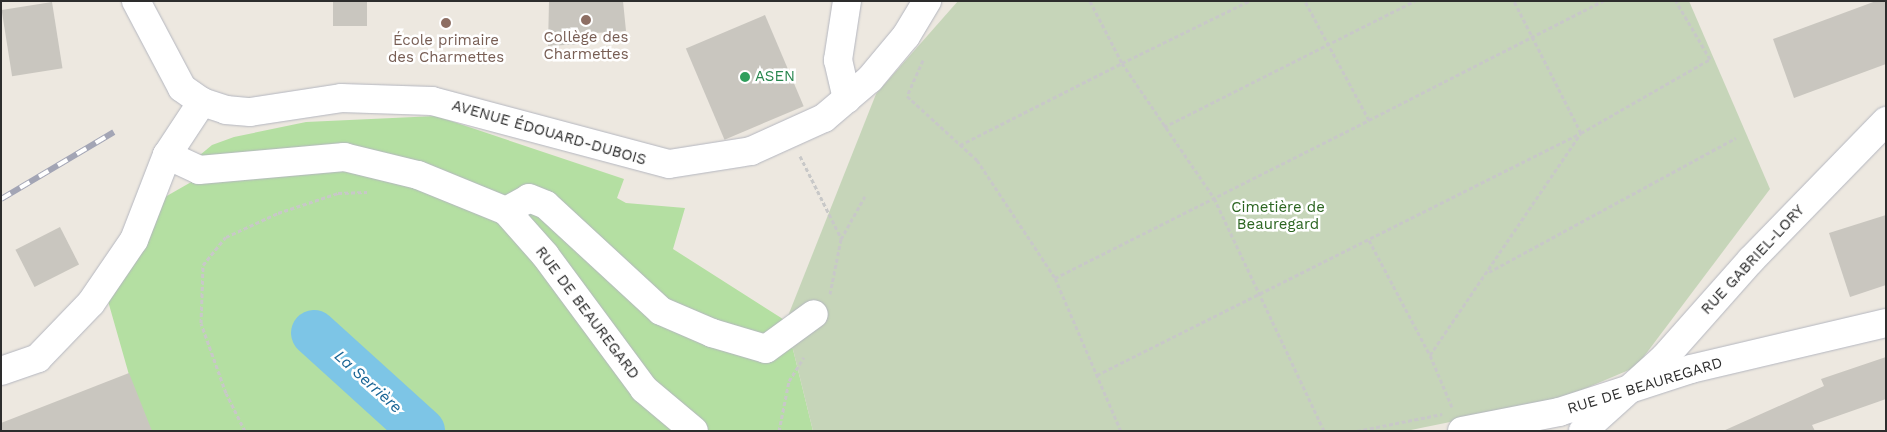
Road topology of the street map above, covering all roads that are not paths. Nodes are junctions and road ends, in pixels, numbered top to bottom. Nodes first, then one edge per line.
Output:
1 (136, 1) edge
2 (847, 1) edge
3 (927, 1) edge
4 (847, 99) junction
5 (202, 102) junction
6 (1886, 121) edge
7 (167, 155) junction
8 (506, 211) junction
9 (814, 314) road end
10 (1886, 323) edge
11 (1, 371) edge
12 (1617, 396) junction
13 (694, 431) edge
14 (1462, 431) edge
15 (1583, 431) edge

1 - 5 street
2 - 4 street
3 - 4 street, AVENUE ÉDOUARD-DUBOIS
4 - 5 street, AVENUE ÉDOUARD-DUBOIS
5 - 7 street
6 - 12 street, RUE GABRIEL-LORY
7 - 8 street
7 - 11 street
8 - 9 street
8 - 13 street, RUE DE BEAUREGARD
10 - 12 street, RUE DE BEAUREGARD
12 - 14 street, RUE DE BEAUREGARD
12 - 15 street, RUE GABRIEL-LORY

